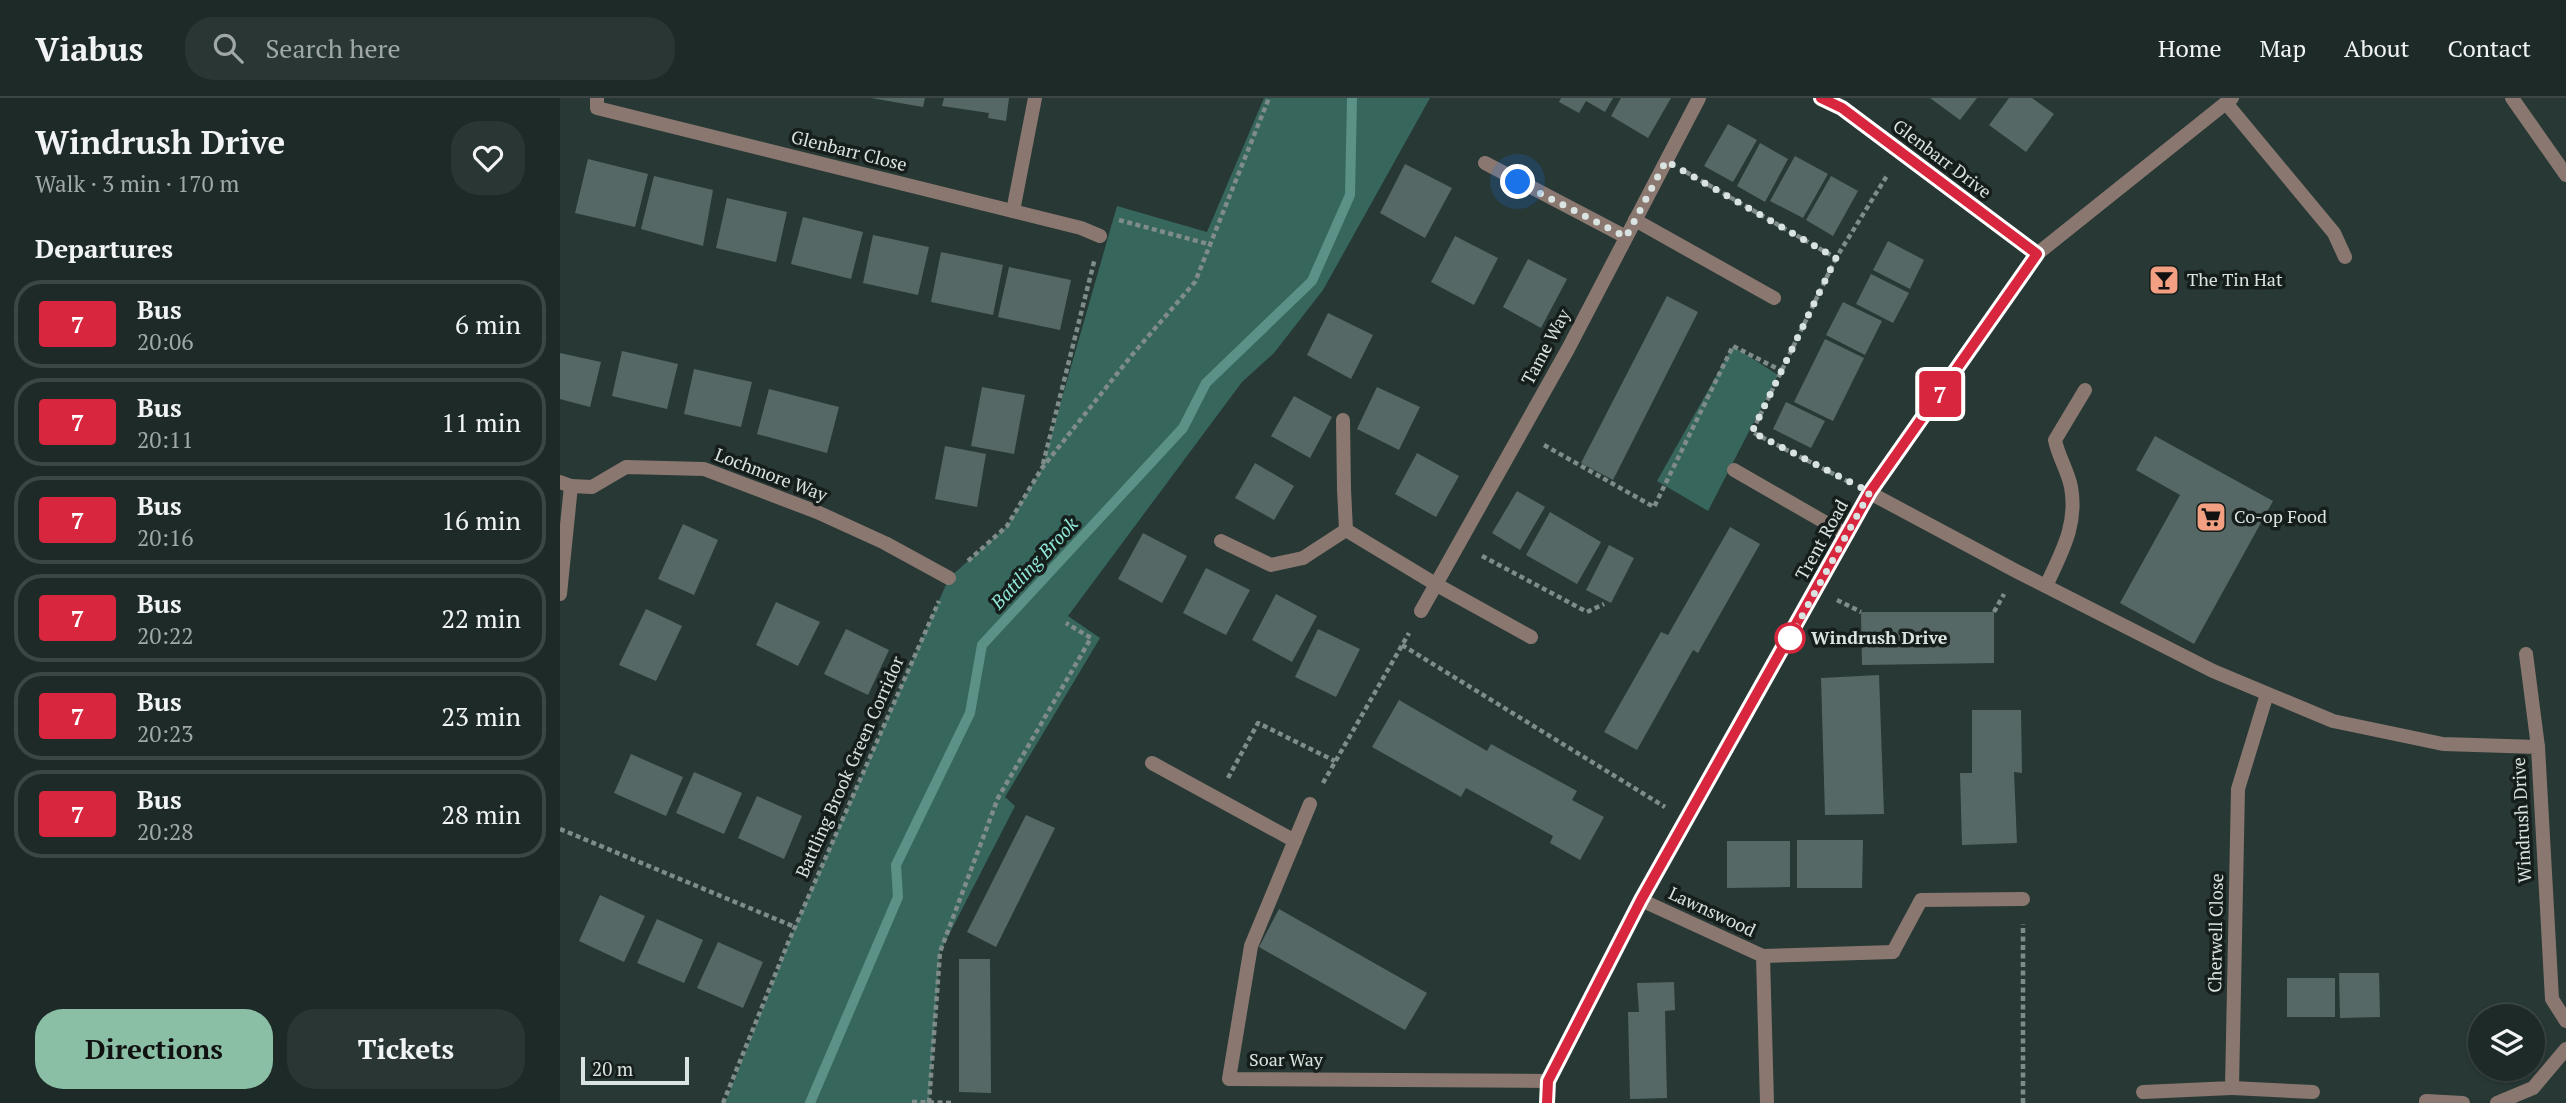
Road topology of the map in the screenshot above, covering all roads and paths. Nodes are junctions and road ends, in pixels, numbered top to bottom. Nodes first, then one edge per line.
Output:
1 (597, 98) edge
2 (1035, 98) edge
3 (1269, 98) edge
4 (1699, 98) edge
5 (1821, 98) edge
6 (2512, 98) edge
7 (2229, 101) edge
8 (1846, 103) edge
9 (1902, 152) junction
10 (1666, 161) junction
11 (1485, 163) dead end
12 (2566, 175) edge
13 (1013, 211) junction
14 (1635, 220) junction
15 (1100, 236) junction
16 (1626, 237) junction
17 (1212, 245) junction
18 (2037, 254) junction
19 (2345, 257) dead end
20 (1836, 258) junction
21 (1774, 298) dead end
22 (1782, 371) junction
23 (2085, 390) dead end
24 (1343, 420) dead end
25 (1522, 432) junction
26 (1042, 468) junction
27 (1734, 470) dead end
28 (566, 484) edge
29 (1870, 492) junction
30 (1346, 530) junction
31 (1847, 535) junction
32 (1221, 541) dead end
33 (1459, 544) junction
34 (949, 578) junction
35 (1437, 585) junction
36 (2046, 586) junction
37 (560, 594) edge
38 (1604, 604) dead end
39 (1421, 611) joint
40 (1066, 624) dead end
41 (1531, 636) dead end
42 (1402, 645) junction
43 (2526, 654) dead end
44 (2267, 694) junction
45 (2538, 747) junction
46 (1335, 761) junction
47 (1152, 763) dead end
48 (1217, 799) junction
49 (1310, 804) joint
50 (1687, 820) junction
51 (560, 829) edge
52 (1295, 841) junction
53 (2023, 899) joint
54 (1641, 900) junction
55 (795, 927) junction
56 (1763, 957) junction
57 (2566, 1021) edge
58 (2566, 1049) edge
59 (1548, 1081) junction
60 (2232, 1088) junction
61 (2143, 1092) dead end
62 (2313, 1092) dead end
63 (2426, 1101) dead end
64 (912, 1102) edge
65 (723, 1103) edge
66 (930, 1103) edge
67 (953, 1103) edge
68 (1547, 1103) edge
69 (1767, 1103) edge
70 (2023, 1103) edge
71 (2463, 1103) edge
72 (2497, 1103) edge

1 - 13 street, Glenbarr Close
2 - 13 street
3 - 17 path, Battling Brook Green Corridor
4 - 10 street, Tame Way
5 - 8 street, Glenbarr Drive
6 - 12 street
7 - 18 street, Trent Road
7 - 19 street
8 - 9 street, Glenbarr Drive
9 - 18 street, Glenbarr Drive
9 - 20 path
10 - 14 street, Tame Way
10 - 20 path
11 - 16 street
13 - 15 street, Glenbarr Close
14 - 16 street, Tame Way
14 - 21 street
15 - 17 path
15 - 26 path, Battling Brook Green Corridor
16 - 25 street, Tame Way
17 - 26 path, Battling Brook Green Corridor
18 - 29 street, Trent Road
20 - 22 path
22 - 25 path
22 - 29 path
23 - 36 street
24 - 30 street
25 - 33 street, Tame Way
26 - 34 path, Battling Brook Green Corridor
27 - 31 street
28 - 34 street, Lochmore Way
28 - 37 street
29 - 31 street, Trent Road
29 - 36 street, Windrush Drive
30 - 32 street
30 - 35 street
31 - 50 street, Trent Road
33 - 35 street, Tame Way
33 - 38 path
34 - 55 path, Battling Brook Green Corridor
35 - 39 street, Tame Way
35 - 41 street
36 - 44 street, Windrush Drive
39 - 42 path
40 - 66 path
42 - 46 path
42 - 50 path
43 - 45 street
44 - 45 street, Windrush Drive
44 - 60 street, Cherwell Close
45 - 57 street, Windrush Drive
46 - 48 path
46 - 49 path
47 - 48 street
48 - 52 street
49 - 52 street, Soar Way
50 - 54 street, Trent Road
51 - 55 path
52 - 59 street, Soar Way
53 - 56 street, Lawnswood
53 - 70 path
54 - 56 street, Lawnswood
54 - 59 street, Trent Road
55 - 65 path, Battling Brook Green Corridor
56 - 69 street
58 - 72 street
59 - 68 street
60 - 61 street
60 - 62 street
63 - 71 street
64 - 66 path
66 - 67 path

